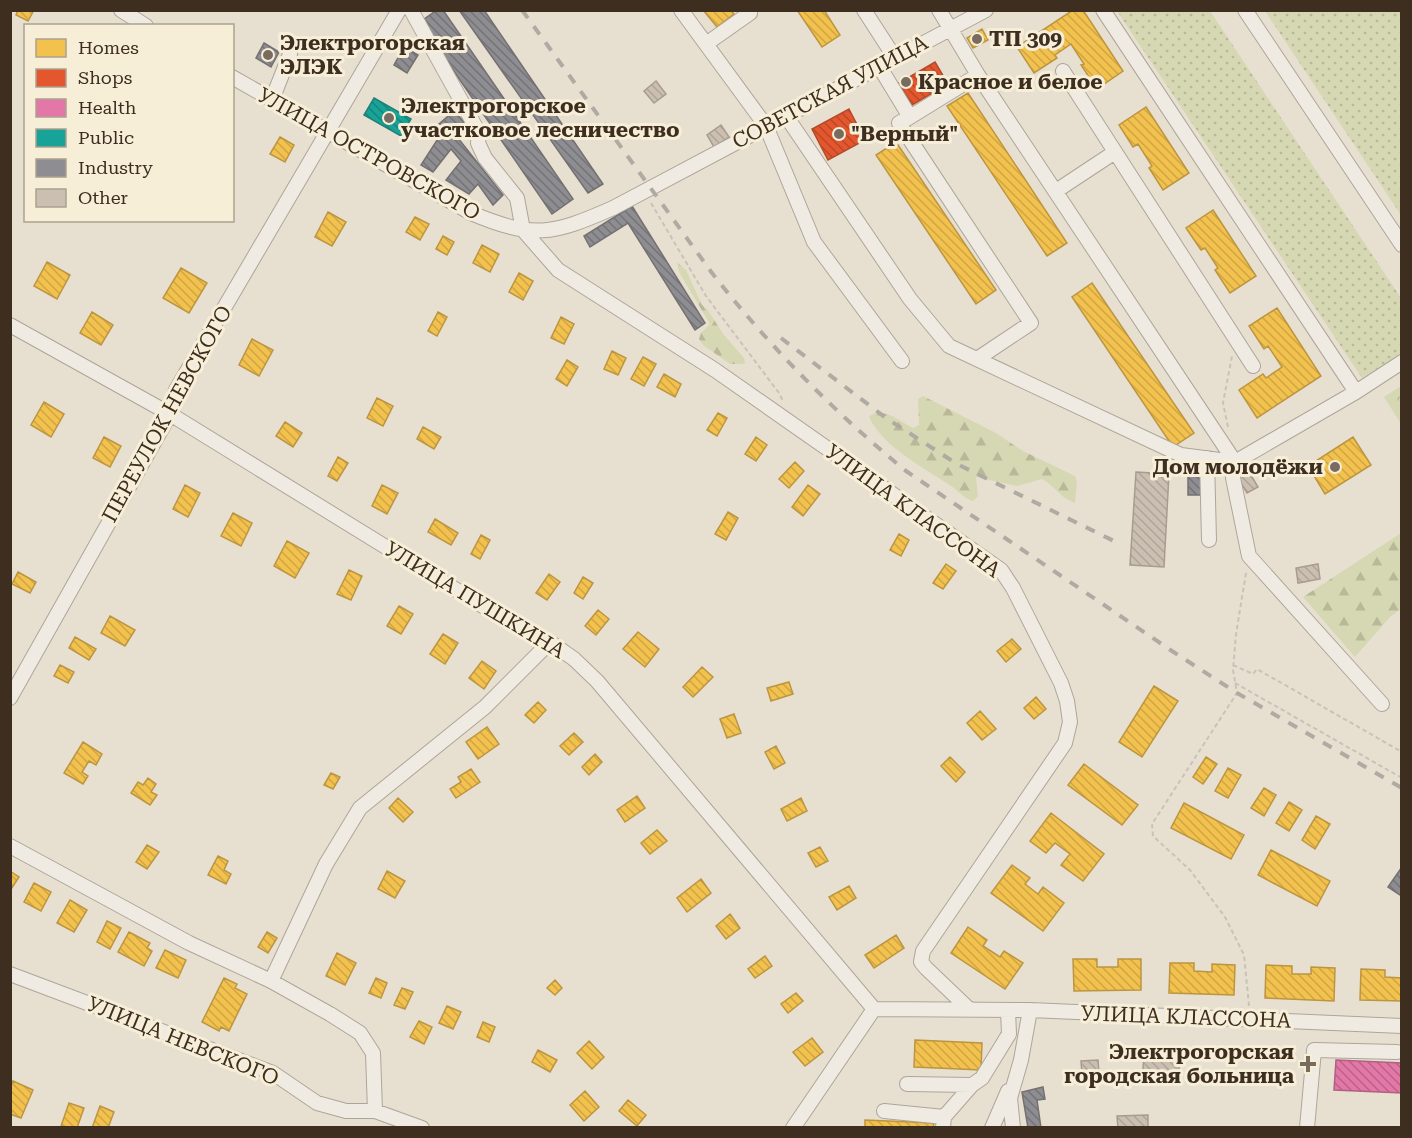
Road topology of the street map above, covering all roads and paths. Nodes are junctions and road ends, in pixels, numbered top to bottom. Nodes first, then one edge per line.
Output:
1 (121, 10) edge
2 (399, 10) edge
3 (411, 10) edge
4 (681, 10) edge
5 (748, 10) edge
6 (864, 10) edge
7 (939, 10) edge
8 (986, 10) edge
9 (1103, 10) edge
10 (1245, 10) edge
11 (143, 24) edge
12 (951, 29) junction
13 (706, 44) junction
14 (290, 54) dead end
15 (894, 58) junction
16 (879, 66) junction
17 (1063, 71) dead end
18 (978, 75) junction
19 (234, 77) edge
20 (272, 100) junction
21 (786, 116) junction
22 (910, 117) junction
23 (766, 126) junction
24 (329, 133) junction
25 (1115, 152) junction
26 (674, 174) joint
27 (1056, 191) junction
28 (644, 192) junction
29 (523, 230) junction
30 (1401, 245) edge
31 (10, 325) edge
32 (1235, 338) junction
33 (977, 359) junction
34 (902, 361) dead end
35 (1401, 363) edge
36 (1253, 366) dead end
37 (1356, 392) junction
38 (784, 404) dead end
39 (170, 414) junction
40 (1228, 427) dead end
41 (1207, 458) junction
42 (1235, 462) junction
43 (1209, 540) dead end
44 (1249, 556) junction
45 (550, 642) junction
46 (1233, 665) junction
47 (1235, 683) junction
48 (10, 698) edge
49 (1382, 704) dead end
50 (1401, 752) edge
51 (1401, 778) edge
52 (10, 846) edge
53 (10, 974) edge
54 (271, 981) junction
55 (874, 1009) junction
56 (970, 1010) junction
57 (1030, 1010) junction
58 (1008, 1011) junction
59 (1250, 1020) junction
60 (1401, 1026) edge
61 (1397, 1052) dead end
62 (1021, 1060) junction
63 (907, 1084) dead end
64 (972, 1085) junction
65 (375, 1111) junction
66 (884, 1111) dead end
67 (944, 1122) edge
68 (422, 1128) edge
69 (793, 1128) edge
70 (992, 1128) edge
71 (1013, 1128) edge
72 (1307, 1128) edge

1 - 11 street
2 - 24 street, ПЕРЕУЛОК НЕВСКОГО
3 - 29 street
4 - 13 street
5 - 13 street
6 - 15 street
7 - 12 street
8 - 12 street, СОВЕТСКАЯ УЛИЦА
9 - 37 street
10 - 30 street
12 - 15 street, СОВЕТСКАЯ УЛИЦА
12 - 18 street
13 - 23 street
14 - 20 street
15 - 16 street, СОВЕТСКАЯ УЛИЦА
16 - 21 street, СОВЕТСКАЯ УЛИЦА
16 - 22 street
17 - 25 street
18 - 22 street
18 - 27 street
19 - 20 street, УЛИЦА ОСТРОВСКОГО
20 - 24 street, УЛИЦА ОСТРОВСКОГО
21 - 23 street, СОВЕТСКАЯ УЛИЦА
21 - 33 street
22 - 33 street
23 - 26 street, СОВЕТСКАЯ УЛИЦА
23 - 34 street
24 - 29 street, УЛИЦА ОСТРОВСКОГО
24 - 39 street, ПЕРЕУЛОК НЕВСКОГО
25 - 27 street
25 - 32 street
26 - 28 street, УЛИЦА ОСТРОВСКОГО
27 - 42 street
28 - 29 street, УЛИЦА ОСТРОВСКОГО
28 - 38 path
29 - 56 street, УЛИЦА КЛАССОНА
31 - 39 street, УЛИЦА ПУШКИНА
32 - 36 street
32 - 40 path
33 - 41 street
35 - 37 street
37 - 42 street
39 - 45 street, УЛИЦА ПУШКИНА
39 - 48 street, ПЕРЕУЛОК НЕВСКОГО
41 - 42 street
41 - 43 street
42 - 44 street
44 - 46 path
44 - 49 street
45 - 54 street
45 - 55 street, УЛИЦА ПУШКИНА
46 - 47 path
46 - 50 path
47 - 51 path
47 - 59 path
52 - 54 street
53 - 65 street, УЛИЦА НЕВСКОГО
54 - 65 street
55 - 56 street, УЛИЦА КЛАССОНА
55 - 69 street
56 - 58 street, УЛИЦА КЛАССОНА
57 - 58 street, УЛИЦА КЛАССОНА
57 - 59 street, УЛИЦА КЛАССОНА
57 - 62 street
58 - 64 street
59 - 60 street, УЛИЦА КЛАССОНА
61 - 72 street
62 - 70 street
62 - 71 street
63 - 64 street
64 - 67 street
65 - 68 street, УЛИЦА НЕВСКОГО
66 - 67 street

